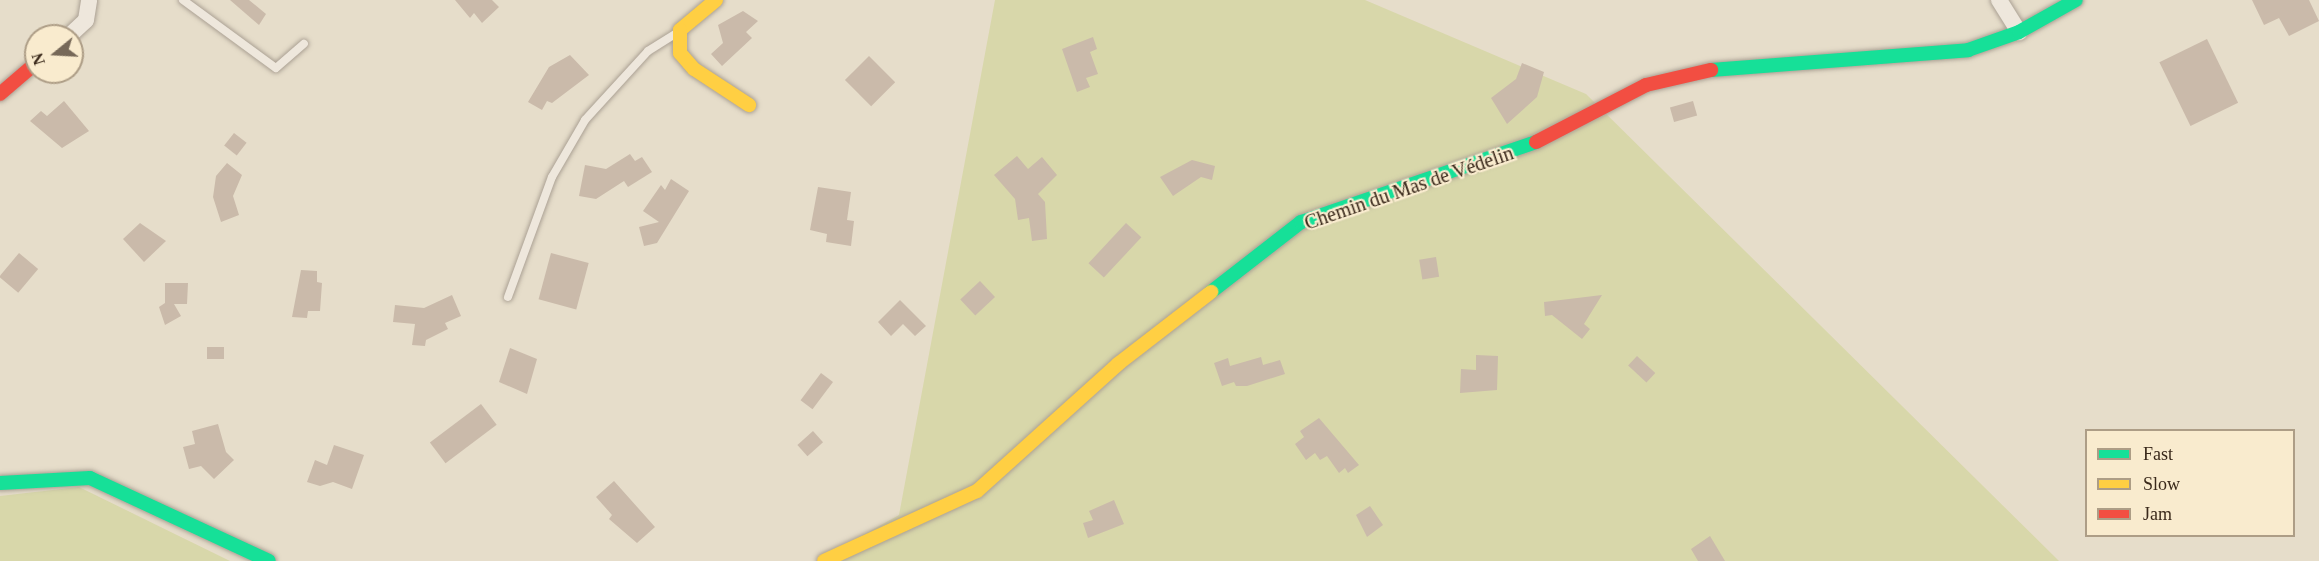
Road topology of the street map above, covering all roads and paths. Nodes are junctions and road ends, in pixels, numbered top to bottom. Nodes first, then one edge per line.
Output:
1 (89, 0) edge
2 (183, 0) edge
3 (716, 0) edge
4 (1999, 0) edge
5 (2076, 0) edge
6 (82, 24) edge
7 (680, 30) junction
8 (2019, 32) junction
9 (304, 44) dead end
10 (24, 73) edge
11 (0, 93) edge
12 (749, 105) dead end
13 (508, 297) dead end
14 (0, 483) edge
15 (269, 561) edge
16 (824, 561) edge

1 - 6 street
2 - 9 lane
3 - 7 street
4 - 8 street
5 - 8 street, Chemin du Mas de Védelin
7 - 12 street
7 - 13 lane
8 - 16 street, Chemin du Mas de Védelin
10 - 11 street
14 - 15 street

